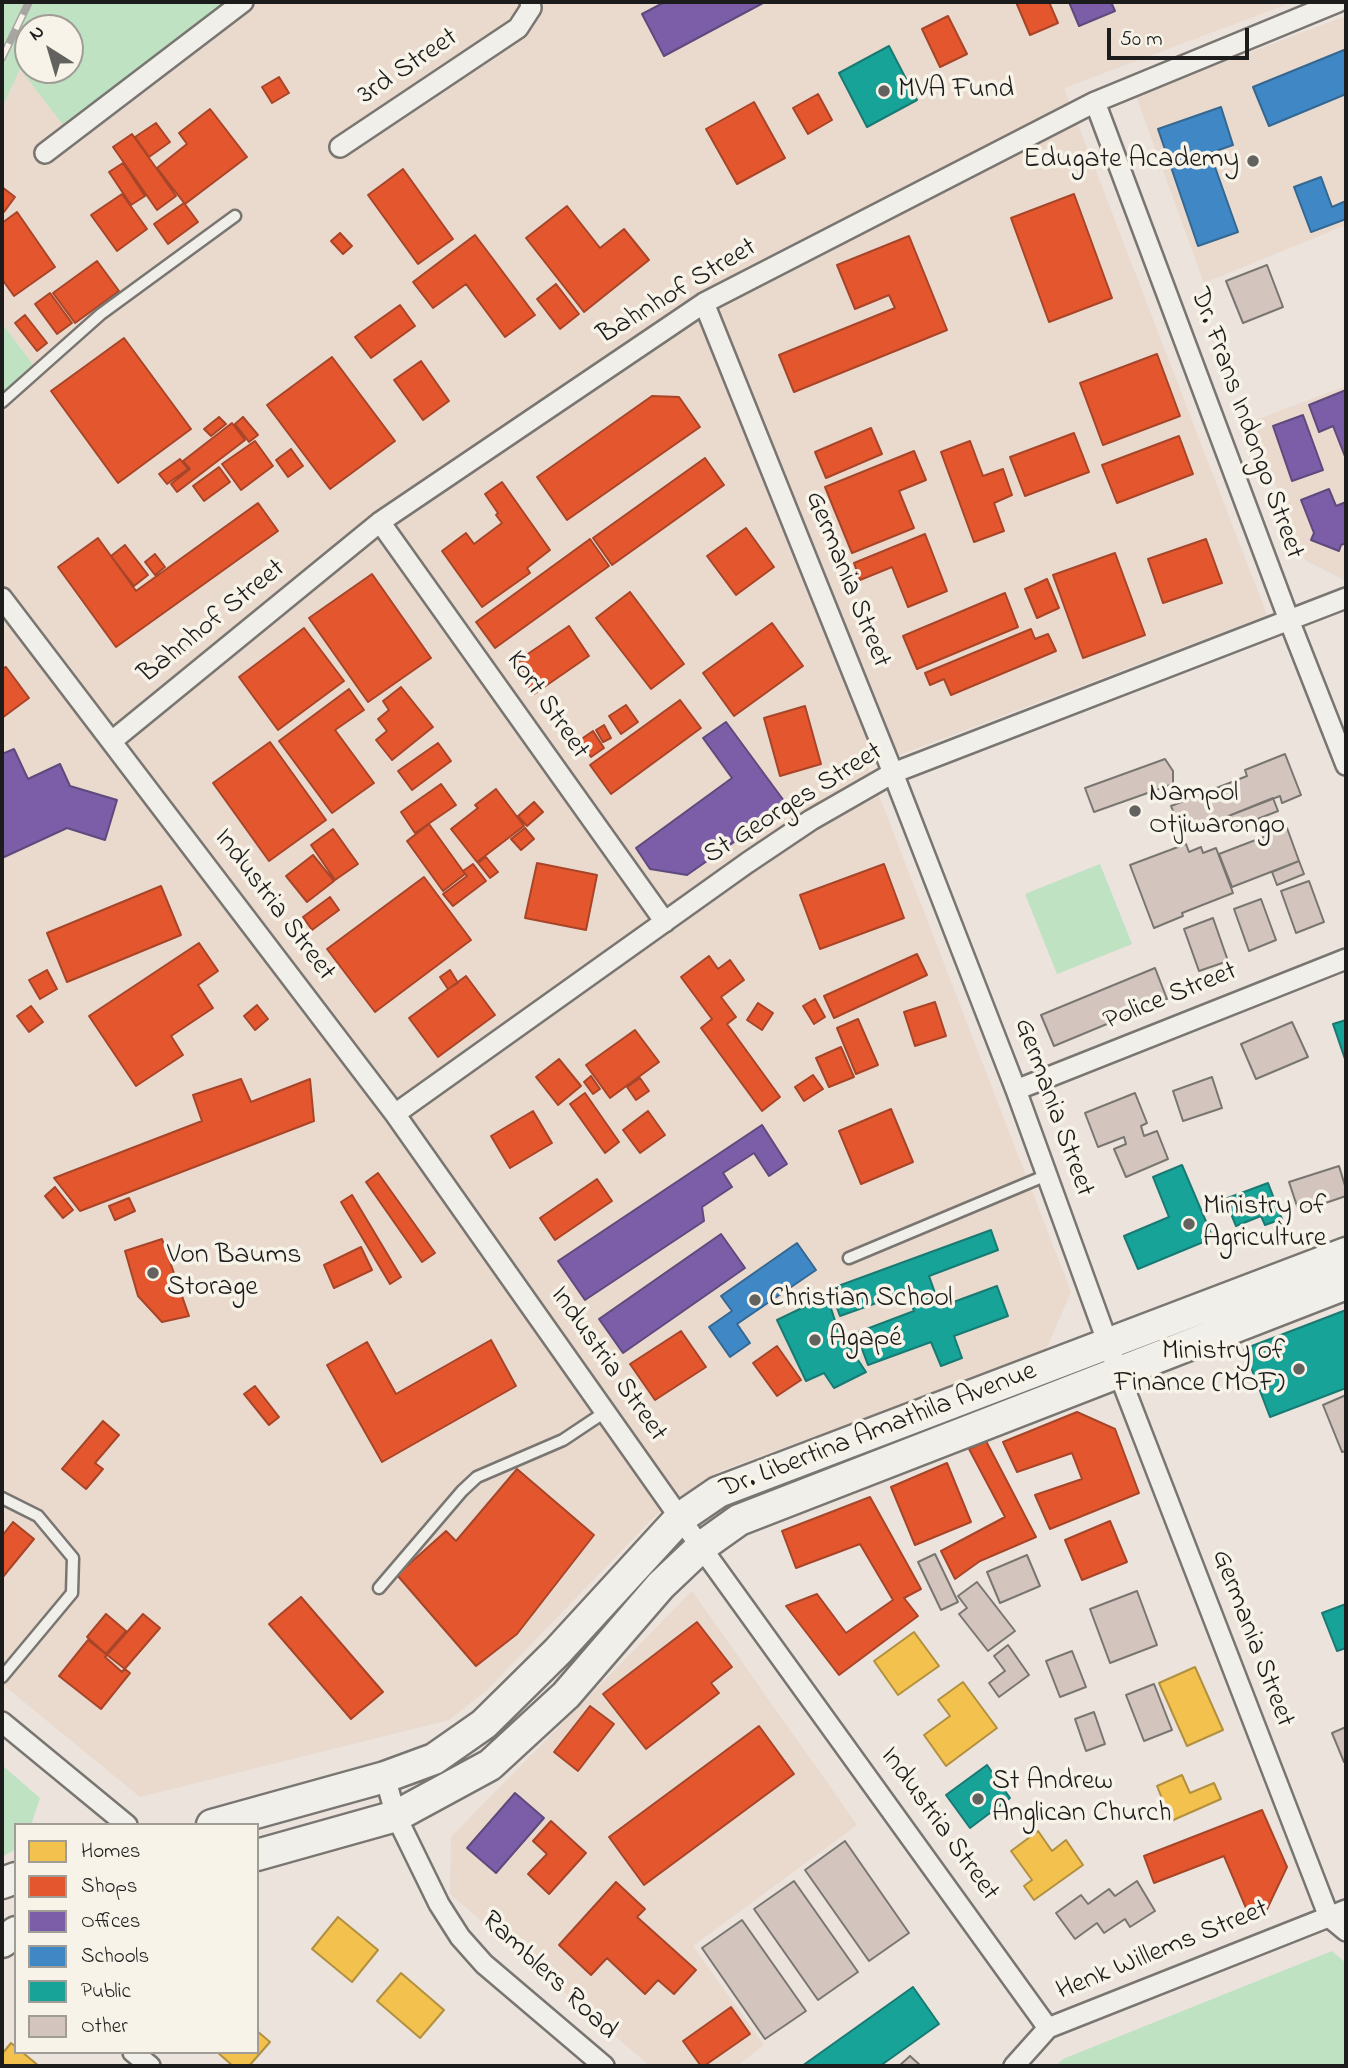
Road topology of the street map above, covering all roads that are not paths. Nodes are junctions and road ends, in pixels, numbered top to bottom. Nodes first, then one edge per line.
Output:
1 (243, 2) edge
2 (530, 2) edge
3 (1338, 2) edge
4 (1095, 102) junction
5 (340, 147) dead end
6 (45, 153) dead end
7 (235, 216) dead end
8 (704, 303) junction
9 (2, 402) edge
10 (380, 522) junction
11 (2, 598) edge
12 (1346, 598) edge
13 (1289, 620) junction
14 (112, 741) junction
15 (1346, 765) edge
16 (893, 773) junction
17 (665, 922) junction
18 (1346, 959) edge
19 (1016, 1090) junction
20 (395, 1114) junction
21 (1047, 1175) junction
22 (1346, 1253) edge
23 (849, 1258) dead end
24 (1346, 1284) edge
25 (1109, 1344) junction
26 (1119, 1374) junction
27 (605, 1412) junction
28 (2, 1498) edge
29 (680, 1518) junction
30 (701, 1547) junction
31 (379, 1588) dead end
32 (2, 1677) edge
33 (2, 1722) edge
34 (385, 1777) junction
35 (396, 1816) junction
36 (111, 1818) edge
37 (219, 1823) edge
38 (259, 1854) edge
39 (1338, 1914) edge
40 (1346, 1931) edge
41 (1048, 2028) junction
42 (135, 2054) edge
43 (150, 2066) edge
44 (604, 2066) edge
45 (1014, 2066) edge

1 - 6 street
2 - 5 street, 3rd Street
3 - 4 street, Bahnhof Street
4 - 8 street, Bahnhof Street
4 - 13 street, Dr. Frans Indongo Street
7 - 9 lane
8 - 10 street, Bahnhof Street
8 - 16 street, Germania Street
10 - 14 street, Bahnhof Street
10 - 17 street, Kort Street
11 - 14 street, Industria Street
12 - 13 street, St Georges Street
13 - 15 street, Dr. Frans Indongo Street
13 - 16 street, St Georges Street
14 - 20 street, Industria Street
16 - 17 street, St Georges Street
16 - 19 street, Germania Street
17 - 20 street, St Georges Street
18 - 19 street, Police Street
19 - 21 street, Germania Street
20 - 27 street, Industria Street
21 - 23 lane
21 - 25 street, Germania Street
22 - 25 main road, Dr. Libertina Amathila Avenue
24 - 26 main road, Dr. Libertina Amathila Avenue
25 - 26 street, Germania Street
25 - 29 main road, Dr. Libertina Amathila Avenue
26 - 30 main road, Dr. Libertina Amathila Avenue
26 - 39 street, Germania Street
27 - 29 street, Industria Street
27 - 31 lane
28 - 32 lane
29 - 30 street, Industria Street
29 - 34 main road, Dr. Libertina Amathila Avenue
30 - 35 main road, Dr. Libertina Amathila Avenue
30 - 41 street, Industria Street
33 - 36 street
34 - 35 street, Ramblers Road
34 - 37 main road, Dr. Libertina Amathila Avenue
35 - 38 main road, Dr. Libertina Amathila Avenue
35 - 44 street, Ramblers Road
39 - 40 street, Germania Street
39 - 41 street, Henk Willems Street
41 - 45 street, Henk Willems Street
42 - 43 street

